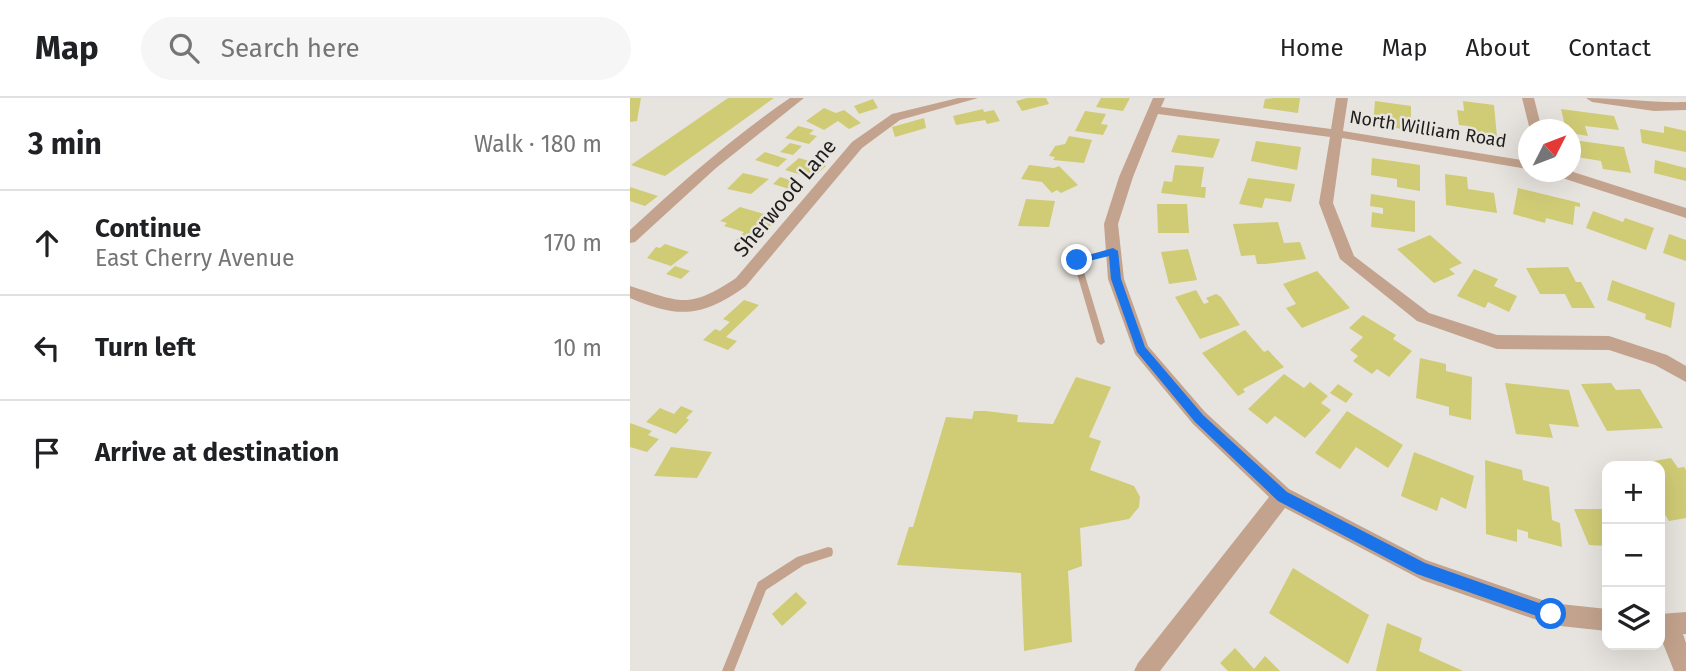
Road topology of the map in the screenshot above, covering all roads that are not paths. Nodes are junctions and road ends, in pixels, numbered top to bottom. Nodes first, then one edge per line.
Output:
1 (798, 98) edge
2 (972, 98) edge
3 (1342, 98) edge
4 (1528, 98) edge
5 (1592, 98) edge
6 (1157, 104) edge
7 (1686, 106) edge
8 (1533, 119) edge
9 (1338, 134) junction
10 (1518, 163) edge
11 (1581, 179) edge
12 (1686, 213) edge
13 (630, 238) edge
14 (1113, 251) junction
15 (630, 292) edge
16 (1101, 342) dead end
17 (1686, 375) edge
18 (1282, 496) junction
19 (828, 552) dead end
20 (1602, 619) edge
21 (1671, 625) edge
22 (727, 671) edge
23 (1146, 671) edge
24 (1686, 671) edge

1 - 13 street
2 - 15 street, Sherwood Lane
3 - 9 street
4 - 8 street
5 - 7 street
6 - 9 street, North William Road
6 - 14 street
9 - 10 street, North William Road
9 - 17 street
11 - 12 street
14 - 16 lane
14 - 18 street
18 - 20 street
18 - 23 street
19 - 22 lane
21 - 24 street

